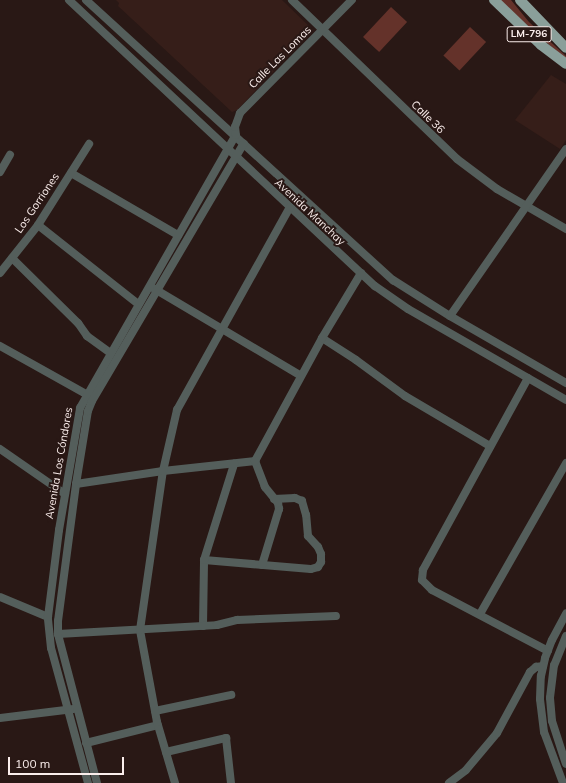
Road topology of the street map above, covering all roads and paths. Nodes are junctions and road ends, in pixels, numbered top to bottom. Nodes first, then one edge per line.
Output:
1 (69, 0) edge
2 (86, 0) edge
3 (292, 0) edge
4 (352, 0) edge
5 (494, 0) edge
6 (524, 1) edge
7 (323, 30) junction
8 (566, 48) edge
9 (566, 64) edge
10 (236, 135) junction
11 (244, 143) junction
12 (89, 144) dead end
13 (228, 149) junction
14 (566, 149) edge
15 (10, 155) dead end
16 (235, 156) junction
17 (0, 172) edge
18 (71, 173) junction
19 (290, 207) junction
20 (526, 207) junction
21 (38, 225) junction
22 (566, 229) edge
23 (178, 235) junction
24 (12, 258) junction
25 (0, 273) edge
26 (361, 273) junction
27 (149, 286) junction
28 (157, 290) junction
29 (138, 304) junction
30 (450, 316) junction
31 (222, 328) junction
32 (322, 338) junction
33 (0, 346) edge
34 (110, 353) junction
35 (302, 376) junction
36 (528, 378) junction
37 (566, 383) edge
38 (86, 394) junction
39 (566, 400) edge
40 (490, 446) junction
41 (0, 449) edge
42 (255, 461) junction
43 (234, 464) junction
44 (566, 464) edge
45 (163, 471) junction
46 (76, 484) junction
47 (65, 494) junction
48 (274, 499) junction
49 (204, 560) junction
50 (262, 565) junction
51 (0, 597) edge
52 (480, 614) junction
53 (566, 614) edge
54 (336, 616) dead end
55 (48, 617) junction
56 (203, 626) junction
57 (140, 630) junction
58 (58, 634) junction
59 (566, 636) edge
60 (548, 651) junction
61 (543, 666) junction
62 (231, 695) dead end
63 (77, 708) junction
64 (68, 710) junction
65 (155, 711) junction
66 (0, 718) edge
67 (158, 725) junction
68 (86, 743) junction
69 (166, 752) junction
70 (564, 752) edge
71 (553, 756) junction
72 (566, 764) edge
73 (88, 783) edge
74 (97, 783) edge
75 (175, 783) edge
76 (231, 783) edge
77 (449, 783) edge
78 (563, 783) edge

1 - 13 street, Avenida Manchay
2 - 10 street, Avenida Manchay
3 - 7 street, Calle 36
4 - 7 street, Calle Las Lomas
5 - 9 main road, LM-796
6 - 8 main road, LM-796
7 - 10 street, Calle Las Lomas
7 - 20 street, Calle 36
10 - 11 street, Avenida Manchay
10 - 13 street, Avenida Los Cóndores
11 - 16 street, Avenida Los Cóndores
11 - 30 street, Avenida Manchay
12 - 18 street, Los Gorriones
13 - 16 street, Avenida Manchay
13 - 23 street, Avenida Los Cóndores
14 - 20 street
15 - 17 street
16 - 19 street, Avenida Manchay
16 - 28 street, Avenida Los Cóndores
18 - 21 street, Los Gorriones
18 - 23 street
19 - 26 street, Avenida Manchay
19 - 31 street
20 - 22 street, Calle 36
20 - 30 street
21 - 24 street, Los Gorriones
21 - 29 street
23 - 27 street, Avenida Los Cóndores
24 - 25 street, Los Gorriones
24 - 34 street
26 - 32 street
26 - 36 street, Avenida Manchay
27 - 28 street
27 - 29 street, Avenida Los Cóndores
28 - 31 street
28 - 46 street, Avenida Los Cóndores
29 - 34 street, Avenida Los Cóndores
30 - 37 street, Avenida Manchay
31 - 35 street
31 - 45 street
32 - 35 street
32 - 40 street
33 - 38 street
34 - 38 street, Avenida Los Cóndores
35 - 42 street
36 - 39 street, Avenida Manchay
36 - 40 street
38 - 47 street, Avenida Los Cóndores
40 - 52 street
41 - 47 street
42 - 43 street
42 - 48 street
43 - 45 street
43 - 49 street
44 - 52 street
45 - 46 street
45 - 57 street
46 - 58 street, Avenida Los Cóndores
47 - 55 street, Avenida Los Cóndores
48 - 50 street
48 - 50 street
49 - 50 street
49 - 56 street
51 - 55 street
52 - 60 street
53 - 60 street
54 - 56 street
55 - 64 street, Avenida Los Cóndores
56 - 57 street
57 - 58 street
57 - 65 street
58 - 63 street, Avenida Los Cóndores
59 - 70 street
60 - 61 street
61 - 71 street
61 - 77 street
62 - 65 street
63 - 64 street
63 - 68 street, Avenida Los Cóndores
64 - 66 street
64 - 73 street, Avenida Los Cóndores
65 - 67 street
67 - 68 street
67 - 69 street
68 - 74 street, Avenida Los Cóndores
69 - 75 street
69 - 76 street
70 - 71 street
70 - 72 street
71 - 78 street

